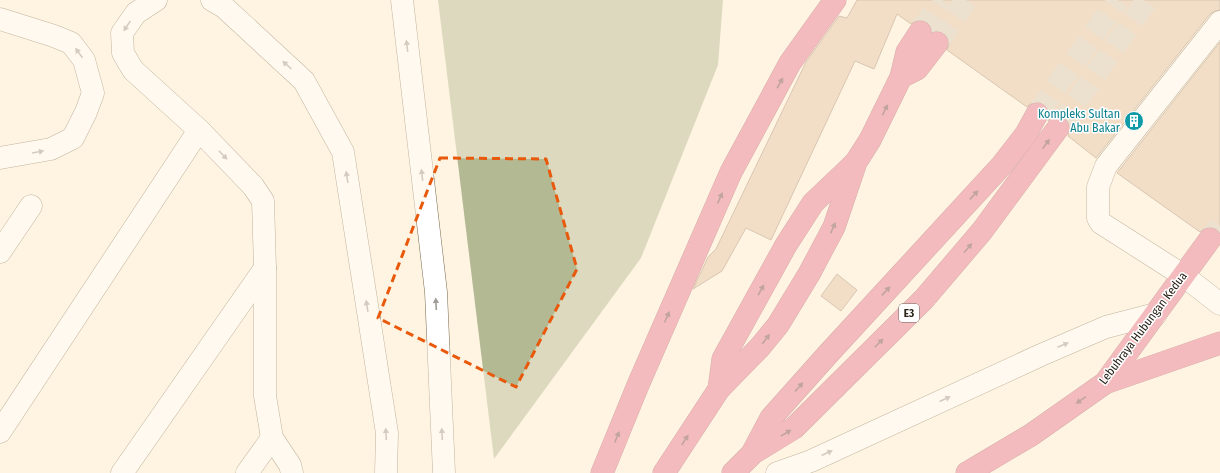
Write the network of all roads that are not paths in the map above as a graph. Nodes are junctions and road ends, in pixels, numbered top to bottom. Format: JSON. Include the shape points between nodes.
{"nodes":[{"id":1,"x":156,"y":0,"type":"edge"},
{"id":2,"x":212,"y":0,"type":"edge"},
{"id":3,"x":402,"y":0,"type":"edge"},
{"id":4,"x":835,"y":0,"type":"edge"},
{"id":5,"x":0,"y":19,"type":"edge"},
{"id":6,"x":1220,"y":22,"type":"edge"},
{"id":7,"x":929,"y":37,"type":"tunnel mouth"},
{"id":8,"x":1037,"y":114,"type":"tunnel mouth"},
{"id":9,"x":1058,"y":128,"type":"tunnel mouth"},
{"id":10,"x":199,"y":130,"type":"junction"},
{"id":11,"x":0,"y":158,"type":"edge"},
{"id":12,"x":856,"y":162,"type":"junction"},
{"id":13,"x":31,"y":206,"type":"dead end"},
{"id":14,"x":1210,"y":240,"type":"tunnel mouth"},
{"id":15,"x":0,"y":252,"type":"edge"},
{"id":16,"x":265,"y":268,"type":"junction"},
{"id":17,"x":1184,"y":276,"type":"junction"},
{"id":18,"x":1220,"y":304,"type":"edge"},
{"id":19,"x":1156,"y":314,"type":"junction"},
{"id":20,"x":1220,"y":343,"type":"edge"},
{"id":21,"x":1105,"y":383,"type":"junction"},
{"id":22,"x":719,"y":389,"type":"junction"},
{"id":23,"x":0,"y":432,"type":"edge"},
{"id":24,"x":272,"y":438,"type":"junction"},
{"id":25,"x":753,"y":453,"type":"junction"},
{"id":26,"x":122,"y":473,"type":"edge"},
{"id":27,"x":247,"y":473,"type":"edge"},
{"id":28,"x":292,"y":473,"type":"edge"},
{"id":29,"x":386,"y":473,"type":"edge"},
{"id":30,"x":444,"y":473,"type":"edge"},
{"id":31,"x":602,"y":473,"type":"edge"},
{"id":32,"x":664,"y":473,"type":"edge"},
{"id":33,"x":733,"y":473,"type":"edge"},
{"id":34,"x":777,"y":473,"type":"edge"},
{"id":35,"x":967,"y":473,"type":"edge"}],
"edges":[{"from":1,"to":10,"type":"lane","one_way":true,"via":[[136,13],[122,33],[123,53],[133,70]]},
{"from":29,"to":2,"type":"lane","one_way":true,"via":[[387,433],[343,152],[304,81],[224,7]]},
{"from":30,"to":3,"type":"lane","one_way":true,"via":[[436,292]]},
{"from":31,"to":4,"type":"highway","one_way":true,"via":[[731,172],[790,63]]},
{"from":11,"to":5,"type":"lane","one_way":true,"via":[[50,149],[73,138],[93,93],[84,60],[72,43]]},
{"from":6,"to":17,"type":"lane","via":[[1106,166],[1098,187],[1098,218],[1101,222]]},
{"from":12,"to":7,"type":"highway","one_way":true,"via":[[901,78],[917,69]]},
{"from":25,"to":8,"type":"highway","one_way":true,"via":[[771,418],[1002,165],[1026,134]]},
{"from":25,"to":9,"type":"highway","number":"E3","one_way":true,"via":[[794,428],[924,299],[982,231]]},
{"from":10,"to":16,"type":"lane","one_way":true,"via":[[253,186],[263,201]]},
{"from":10,"to":23,"type":"lane"},
{"from":22,"to":12,"type":"highway","one_way":true,"via":[[765,342],[809,274],[834,227]]},
{"from":22,"to":12,"type":"highway","one_way":true,"via":[[723,359],[786,245],[813,203]]},
{"from":13,"to":15,"type":"lane"},
{"from":14,"to":17,"type":"highway","name":"Lebuhraya Hubungan Kedua"},
{"from":16,"to":24,"type":"lane","via":[[265,396]]},
{"from":16,"to":26,"type":"lane"},
{"from":17,"to":18,"type":"lane"},
{"from":17,"to":19,"type":"highway","name":"Lebuhraya Hubungan Kedua"},
{"from":19,"to":21,"type":"highway","name":"Lebuhraya Hubungan Kedua"},
{"from":34,"to":19,"type":"lane","one_way":true,"via":[[1106,327]]},
{"from":20,"to":21,"type":"highway"},
{"from":21,"to":35,"type":"highway","name":"Lebuhraya Hubungan Kedua","one_way":true,"via":[[1030,435]]},
{"from":32,"to":22,"type":"highway","one_way":true},
{"from":24,"to":27,"type":"lane"},
{"from":24,"to":28,"type":"lane","via":[[290,465]]},
{"from":25,"to":33,"type":"highway","number":"E3"}]}
